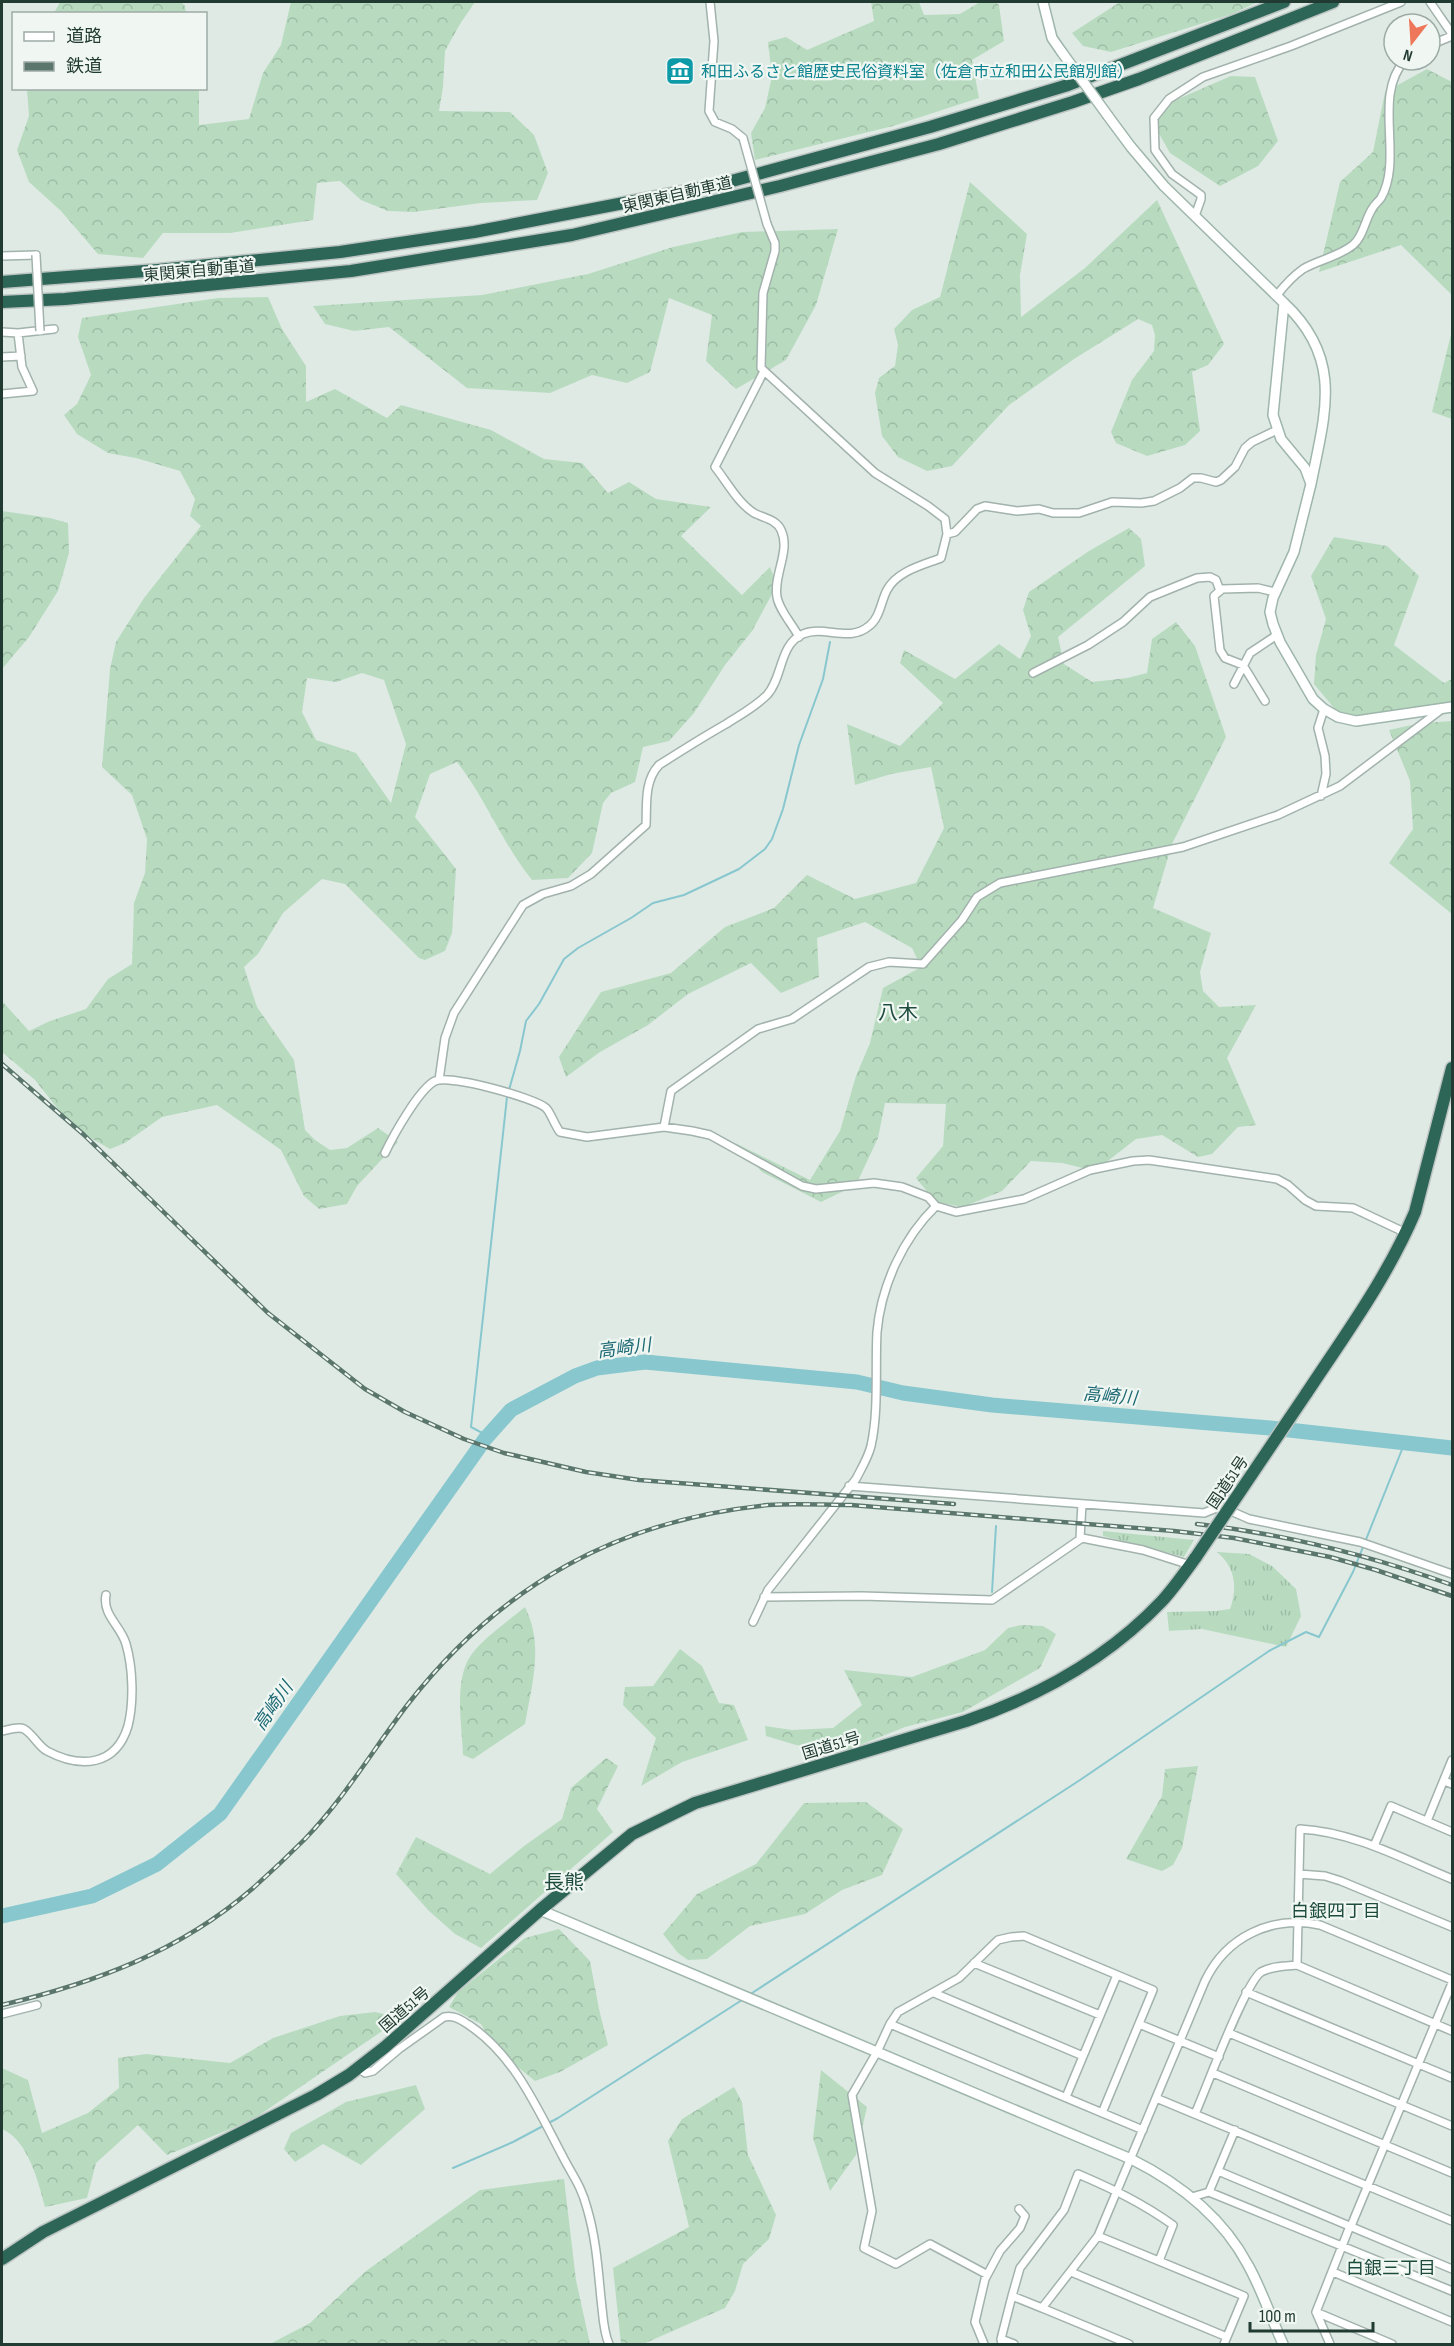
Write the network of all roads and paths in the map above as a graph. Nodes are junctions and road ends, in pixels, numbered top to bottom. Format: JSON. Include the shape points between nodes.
{"nodes":[{"id":1,"x":710,"y":2,"type":"edge"},
{"id":2,"x":1043,"y":2,"type":"edge"},
{"id":3,"x":1284,"y":2,"type":"edge"},
{"id":4,"x":1333,"y":2,"type":"edge"},
{"id":5,"x":1401,"y":2,"type":"edge"},
{"id":6,"x":1430,"y":2,"type":"edge"},
{"id":7,"x":1452,"y":35,"type":"edge"},
{"id":8,"x":1396,"y":72,"type":"edge"},
{"id":9,"x":1195,"y":216,"type":"junction"},
{"id":10,"x":2,"y":256,"type":"edge"},
{"id":11,"x":2,"y":282,"type":"edge"},
{"id":12,"x":1277,"y":295,"type":"junction"},
{"id":13,"x":2,"y":302,"type":"edge"},
{"id":14,"x":1284,"y":303,"type":"junction"},
{"id":15,"x":54,"y":329,"type":"dead end"},
{"id":16,"x":40,"y":331,"type":"junction"},
{"id":17,"x":2,"y":332,"type":"edge"},
{"id":18,"x":18,"y":333,"type":"junction"},
{"id":19,"x":21,"y":356,"type":"junction"},
{"id":20,"x":2,"y":357,"type":"edge"},
{"id":21,"x":764,"y":371,"type":"junction"},
{"id":22,"x":2,"y":394,"type":"edge"},
{"id":23,"x":1277,"y":430,"type":"junction"},
{"id":24,"x":1311,"y":484,"type":"junction"},
{"id":25,"x":947,"y":534,"type":"junction"},
{"id":26,"x":1220,"y":591,"type":"junction"},
{"id":27,"x":1275,"y":592,"type":"junction"},
{"id":28,"x":1277,"y":635,"type":"junction"},
{"id":29,"x":799,"y":637,"type":"junction"},
{"id":30,"x":1244,"y":665,"type":"junction"},
{"id":31,"x":1033,"y":673,"type":"dead end"},
{"id":32,"x":1234,"y":684,"type":"dead end"},
{"id":33,"x":1265,"y":701,"type":"dead end"},
{"id":34,"x":1447,"y":708,"type":"edge"},
{"id":35,"x":1324,"y":709,"type":"junction"},
{"id":36,"x":1321,"y":796,"type":"junction"},
{"id":37,"x":1452,"y":1068,"type":"edge"},
{"id":38,"x":439,"y":1080,"type":"junction"},
{"id":39,"x":664,"y":1127,"type":"junction"},
{"id":40,"x":385,"y":1153,"type":"dead end"},
{"id":41,"x":936,"y":1206,"type":"junction"},
{"id":42,"x":1406,"y":1233,"type":"junction"},
{"id":43,"x":849,"y":1486,"type":"junction"},
{"id":44,"x":1082,"y":1504,"type":"junction"},
{"id":45,"x":1080,"y":1538,"type":"junction"},
{"id":46,"x":1193,"y":1561,"type":"junction"},
{"id":47,"x":1452,"y":1574,"type":"edge"},
{"id":48,"x":106,"y":1595,"type":"dead end"},
{"id":49,"x":764,"y":1597,"type":"junction"},
{"id":50,"x":753,"y":1622,"type":"dead end"},
{"id":51,"x":2,"y":1731,"type":"edge"},
{"id":52,"x":1452,"y":1760,"type":"edge"},
{"id":53,"x":1444,"y":1781,"type":"junction"},
{"id":54,"x":1452,"y":1784,"type":"edge"},
{"id":55,"x":1427,"y":1821,"type":"junction"},
{"id":56,"x":1452,"y":1832,"type":"edge"},
{"id":57,"x":1374,"y":1846,"type":"junction"},
{"id":58,"x":1299,"y":1874,"type":"junction"},
{"id":59,"x":1452,"y":1879,"type":"edge"},
{"id":60,"x":540,"y":1910,"type":"junction"},
{"id":61,"x":1298,"y":1922,"type":"junction"},
{"id":62,"x":1452,"y":1927,"type":"edge"},
{"id":63,"x":974,"y":1963,"type":"junction"},
{"id":64,"x":1297,"y":1965,"type":"junction"},
{"id":65,"x":1117,"y":1975,"type":"junction"},
{"id":66,"x":1452,"y":1982,"type":"edge"},
{"id":67,"x":1246,"y":1992,"type":"junction"},
{"id":68,"x":934,"y":1993,"type":"junction"},
{"id":69,"x":37,"y":2005,"type":"dead end"},
{"id":70,"x":2,"y":2014,"type":"edge"},
{"id":71,"x":1100,"y":2015,"type":"junction"},
{"id":72,"x":890,"y":2024,"type":"junction"},
{"id":73,"x":1139,"y":2024,"type":"junction"},
{"id":74,"x":1436,"y":2024,"type":"junction"},
{"id":75,"x":1452,"y":2031,"type":"edge"},
{"id":76,"x":1229,"y":2033,"type":"junction"},
{"id":77,"x":1180,"y":2041,"type":"junction"},
{"id":78,"x":877,"y":2052,"type":"junction"},
{"id":79,"x":1083,"y":2056,"type":"junction"},
{"id":80,"x":1219,"y":2057,"type":"junction"},
{"id":81,"x":1419,"y":2064,"type":"junction"},
{"id":82,"x":358,"y":2068,"type":"junction"},
{"id":83,"x":1213,"y":2073,"type":"junction"},
{"id":84,"x":1452,"y":2078,"type":"edge"},
{"id":85,"x":1066,"y":2097,"type":"junction"},
{"id":86,"x":1156,"y":2098,"type":"junction"},
{"id":87,"x":1401,"y":2105,"type":"junction"},
{"id":88,"x":1102,"y":2113,"type":"junction"},
{"id":89,"x":1195,"y":2114,"type":"junction"},
{"id":90,"x":1452,"y":2126,"type":"edge"},
{"id":91,"x":1143,"y":2130,"type":"junction"},
{"id":92,"x":1235,"y":2130,"type":"junction"},
{"id":93,"x":1385,"y":2145,"type":"junction"},
{"id":94,"x":1131,"y":2159,"type":"junction"},
{"id":95,"x":1218,"y":2170,"type":"junction"},
{"id":96,"x":1452,"y":2173,"type":"edge"},
{"id":97,"x":1368,"y":2186,"type":"junction"},
{"id":98,"x":1117,"y":2190,"type":"junction"},
{"id":99,"x":1209,"y":2192,"type":"junction"},
{"id":100,"x":1192,"y":2197,"type":"junction"},
{"id":101,"x":1019,"y":2209,"type":"dead end"},
{"id":102,"x":1452,"y":2221,"type":"edge"},
{"id":103,"x":1350,"y":2226,"type":"junction"},
{"id":104,"x":1098,"y":2236,"type":"junction"},
{"id":105,"x":1342,"y":2245,"type":"junction"},
{"id":106,"x":2,"y":2259,"type":"edge"},
{"id":107,"x":1159,"y":2261,"type":"junction"},
{"id":108,"x":1452,"y":2269,"type":"edge"},
{"id":109,"x":1071,"y":2272,"type":"junction"},
{"id":110,"x":1333,"y":2272,"type":"junction"},
{"id":111,"x":986,"y":2274,"type":"junction"},
{"id":112,"x":1452,"y":2291,"type":"edge"},
{"id":113,"x":1012,"y":2296,"type":"junction"},
{"id":114,"x":1042,"y":2308,"type":"junction"},
{"id":115,"x":1316,"y":2313,"type":"junction"},
{"id":116,"x":1452,"y":2322,"type":"edge"},
{"id":117,"x":1226,"y":2341,"type":"edge"},
{"id":118,"x":1001,"y":2342,"type":"edge"},
{"id":119,"x":609,"y":2344,"type":"edge"},
{"id":120,"x":984,"y":2344,"type":"edge"},
{"id":121,"x":1014,"y":2344,"type":"edge"},
{"id":122,"x":1129,"y":2344,"type":"edge"},
{"id":123,"x":1283,"y":2344,"type":"edge"},
{"id":124,"x":1330,"y":2344,"type":"edge"},
{"id":125,"x":1392,"y":2344,"type":"edge"}],
"edges":[{"from":1,"to":21,"type":"street","bridge":true,"via":[[714,41],[709,111],[715,122],[743,138],[775,243],[763,293],[760,368]]},
{"from":2,"to":9,"type":"street","bridge":true,"via":[[1052,38],[1061,51],[1131,147]]},
{"from":3,"to":11,"type":"highway","name":"東関東自動車道","via":[[1068,84],[930,127],[717,185],[474,232],[340,252]]},
{"from":4,"to":13,"type":"highway","name":"東関東自動車道","via":[[1139,79],[950,141],[593,230],[351,271]]},
{"from":5,"to":9,"type":"street","via":[[1203,77],[1169,99],[1154,118],[1155,150],[1172,174],[1201,195]]},
{"from":6,"to":7,"type":"street"},
{"from":8,"to":12,"type":"street","via":[[1391,83],[1389,156],[1381,197],[1355,244],[1304,269]]},
{"from":9,"to":12,"type":"street"},
{"from":10,"to":16,"type":"street","bridge":true,"via":[[36,255]]},
{"from":12,"to":14,"type":"street"},
{"from":14,"to":23,"type":"street","via":[[1273,402]]},
{"from":14,"to":24,"type":"street","via":[[1297,315],[1317,346],[1326,380],[1326,409]]},
{"from":15,"to":16,"type":"street"},
{"from":16,"to":18,"type":"street"},
{"from":17,"to":18,"type":"street"},
{"from":18,"to":19,"type":"street"},
{"from":19,"to":20,"type":"street"},
{"from":19,"to":22,"type":"street","via":[[33,391]]},
{"from":21,"to":25,"type":"street","via":[[874,473],[945,519]]},
{"from":21,"to":29,"type":"street","via":[[715,467],[744,504],[780,528],[784,544],[777,599]]},
{"from":23,"to":24,"type":"street","via":[[1305,468]]},
{"from":23,"to":25,"type":"street","via":[[1252,442],[1235,467],[1216,482],[1193,478],[1154,501],[1112,502],[1079,513],[985,506],[955,532]]},
{"from":24,"to":27,"type":"street","via":[[1294,552]]},
{"from":25,"to":29,"type":"street","via":[[941,558],[894,579],[876,618],[865,630],[851,634],[816,632]]},
{"from":26,"to":27,"type":"street","via":[[1258,588]]},
{"from":26,"to":30,"type":"street","via":[[1214,596],[1220,650],[1225,658]]},
{"from":26,"to":31,"type":"street","via":[[1210,576],[1165,590],[1150,597],[1123,622],[1088,645]]},
{"from":27,"to":28,"type":"street","via":[[1270,612]]},
{"from":28,"to":30,"type":"street","via":[[1257,646]]},
{"from":28,"to":35,"type":"street","via":[[1313,699]]},
{"from":29,"to":38,"type":"street","via":[[785,653],[775,686],[766,696],[652,773],[646,825],[591,874],[523,904],[454,1013]]},
{"from":30,"to":32,"type":"street"},
{"from":30,"to":33,"type":"street"},
{"from":34,"to":35,"type":"street","via":[[1356,721]]},
{"from":34,"to":36,"type":"street"},
{"from":35,"to":36,"type":"street","via":[[1318,728],[1326,774]]},
{"from":36,"to":39,"type":"street","via":[[1183,847],[1000,883],[977,897],[923,964],[889,962],[869,967],[792,1019],[758,1029],[671,1091]]},
{"from":37,"to":42,"type":"highway","name":"国道51号","via":[[1415,1212]]},
{"from":38,"to":39,"type":"street","via":[[465,1080],[546,1108],[560,1132],[588,1137]]},
{"from":38,"to":40,"type":"street","via":[[423,1092]]},
{"from":39,"to":41,"type":"street","via":[[710,1135],[802,1186],[816,1189],[874,1183],[902,1187],[928,1197]]},
{"from":41,"to":42,"type":"street","via":[[956,1212],[1010,1203],[1090,1170],[1149,1160],[1277,1179],[1316,1206],[1353,1208]]},
{"from":41,"to":43,"type":"street","via":[[919,1222],[892,1275],[879,1318],[870,1448]]},
{"from":42,"to":46,"type":"highway","name":"国道51号","bridge":true,"via":[[1374,1291]]},
{"from":43,"to":44,"type":"street"},
{"from":43,"to":49,"type":"street"},
{"from":44,"to":45,"type":"street"},
{"from":44,"to":47,"type":"street","via":[[1204,1513],[1219,1507],[1249,1519],[1360,1542]]},
{"from":45,"to":46,"type":"street"},
{"from":45,"to":49,"type":"street","via":[[992,1600]]},
{"from":46,"to":60,"type":"highway","name":"国道51号","via":[[1162,1601],[1104,1652],[1046,1688],[966,1721],[695,1803],[632,1834]]},
{"from":48,"to":51,"type":"street","via":[[106,1610],[126,1643],[133,1694],[125,1734],[113,1752],[104,1759],[72,1761],[46,1750],[25,1730]]},
{"from":49,"to":50,"type":"street"},
{"from":52,"to":53,"type":"street"},
{"from":53,"to":54,"type":"street"},
{"from":53,"to":55,"type":"street"},
{"from":55,"to":56,"type":"street"},
{"from":55,"to":57,"type":"street","via":[[1391,1806]]},
{"from":57,"to":58,"type":"street","via":[[1342,1834],[1300,1829]]},
{"from":57,"to":59,"type":"street"},
{"from":58,"to":61,"type":"street"},
{"from":58,"to":62,"type":"street","via":[[1341,1881]]},
{"from":60,"to":78,"type":"street"},
{"from":60,"to":82,"type":"highway","name":"国道51号"},
{"from":61,"to":64,"type":"street"},
{"from":61,"to":66,"type":"street","via":[[1320,1925]]},
{"from":61,"to":77,"type":"street","via":[[1264,1927],[1226,1950],[1210,1970]]},
{"from":63,"to":65,"type":"street","via":[[998,1940],[1024,1936]]},
{"from":63,"to":68,"type":"street"},
{"from":63,"to":71,"type":"street"},
{"from":64,"to":67,"type":"street","via":[[1260,1973]]},
{"from":64,"to":74,"type":"street"},
{"from":65,"to":71,"type":"street"},
{"from":65,"to":73,"type":"street","via":[[1154,1990]]},
{"from":66,"to":74,"type":"street"},
{"from":67,"to":76,"type":"street"},
{"from":67,"to":81,"type":"street"},
{"from":68,"to":72,"type":"street","via":[[898,2012]]},
{"from":68,"to":79,"type":"street"},
{"from":69,"to":70,"type":"street"},
{"from":71,"to":79,"type":"street"},
{"from":72,"to":78,"type":"street"},
{"from":72,"to":85,"type":"street"},
{"from":73,"to":77,"type":"street"},
{"from":73,"to":88,"type":"street"},
{"from":74,"to":75,"type":"street"},
{"from":74,"to":81,"type":"street"},
{"from":76,"to":80,"type":"street"},
{"from":76,"to":87,"type":"street"},
{"from":77,"to":80,"type":"street"},
{"from":77,"to":86,"type":"street"},
{"from":78,"to":94,"type":"street"},
{"from":78,"to":111,"type":"street","via":[[852,2095],[872,2211],[864,2248],[896,2264],[930,2244]]},
{"from":79,"to":85,"type":"street"},
{"from":80,"to":83,"type":"street"},
{"from":81,"to":84,"type":"street"},
{"from":81,"to":87,"type":"street"},
{"from":82,"to":106,"type":"highway","name":"国道51号","via":[[316,2094],[43,2232]]},
{"from":82,"to":119,"type":"street","via":[[364,2073],[373,2071],[444,2017],[452,2016],[493,2044],[506,2058],[580,2183],[596,2242]]},
{"from":83,"to":89,"type":"street"},
{"from":83,"to":93,"type":"street"},
{"from":85,"to":88,"type":"street"},
{"from":86,"to":89,"type":"street"},
{"from":86,"to":91,"type":"street"},
{"from":87,"to":90,"type":"street"},
{"from":87,"to":93,"type":"street"},
{"from":88,"to":91,"type":"street"},
{"from":89,"to":92,"type":"street"},
{"from":91,"to":94,"type":"street"},
{"from":92,"to":95,"type":"street"},
{"from":92,"to":97,"type":"street"},
{"from":93,"to":96,"type":"street"},
{"from":93,"to":97,"type":"street"},
{"from":94,"to":98,"type":"street"},
{"from":94,"to":100,"type":"street"},
{"from":95,"to":99,"type":"street"},
{"from":95,"to":103,"type":"street"},
{"from":97,"to":102,"type":"street"},
{"from":97,"to":103,"type":"street"},
{"from":98,"to":104,"type":"street"},
{"from":98,"to":107,"type":"street","via":[[1173,2225]]},
{"from":98,"to":113,"type":"street","via":[[1078,2174],[1064,2210],[1020,2268]]},
{"from":99,"to":100,"type":"street"},
{"from":99,"to":105,"type":"street"},
{"from":100,"to":123,"type":"street","via":[[1226,2232],[1248,2265]]},
{"from":101,"to":111,"type":"street","via":[[1024,2216],[1020,2228]]},
{"from":103,"to":105,"type":"street"},
{"from":103,"to":108,"type":"street"},
{"from":104,"to":107,"type":"street"},
{"from":104,"to":109,"type":"street"},
{"from":105,"to":110,"type":"street"},
{"from":105,"to":112,"type":"street"},
{"from":107,"to":117,"type":"street","via":[[1244,2296]]},
{"from":109,"to":114,"type":"street"},
{"from":109,"to":117,"type":"street"},
{"from":110,"to":115,"type":"street"},
{"from":110,"to":116,"type":"street"},
{"from":111,"to":120,"type":"street","via":[[975,2322]]},
{"from":113,"to":114,"type":"street"},
{"from":113,"to":118,"type":"street"},
{"from":114,"to":122,"type":"street"},
{"from":115,"to":124,"type":"street"},
{"from":115,"to":125,"type":"street"},
{"from":118,"to":121,"type":"street"}]}
